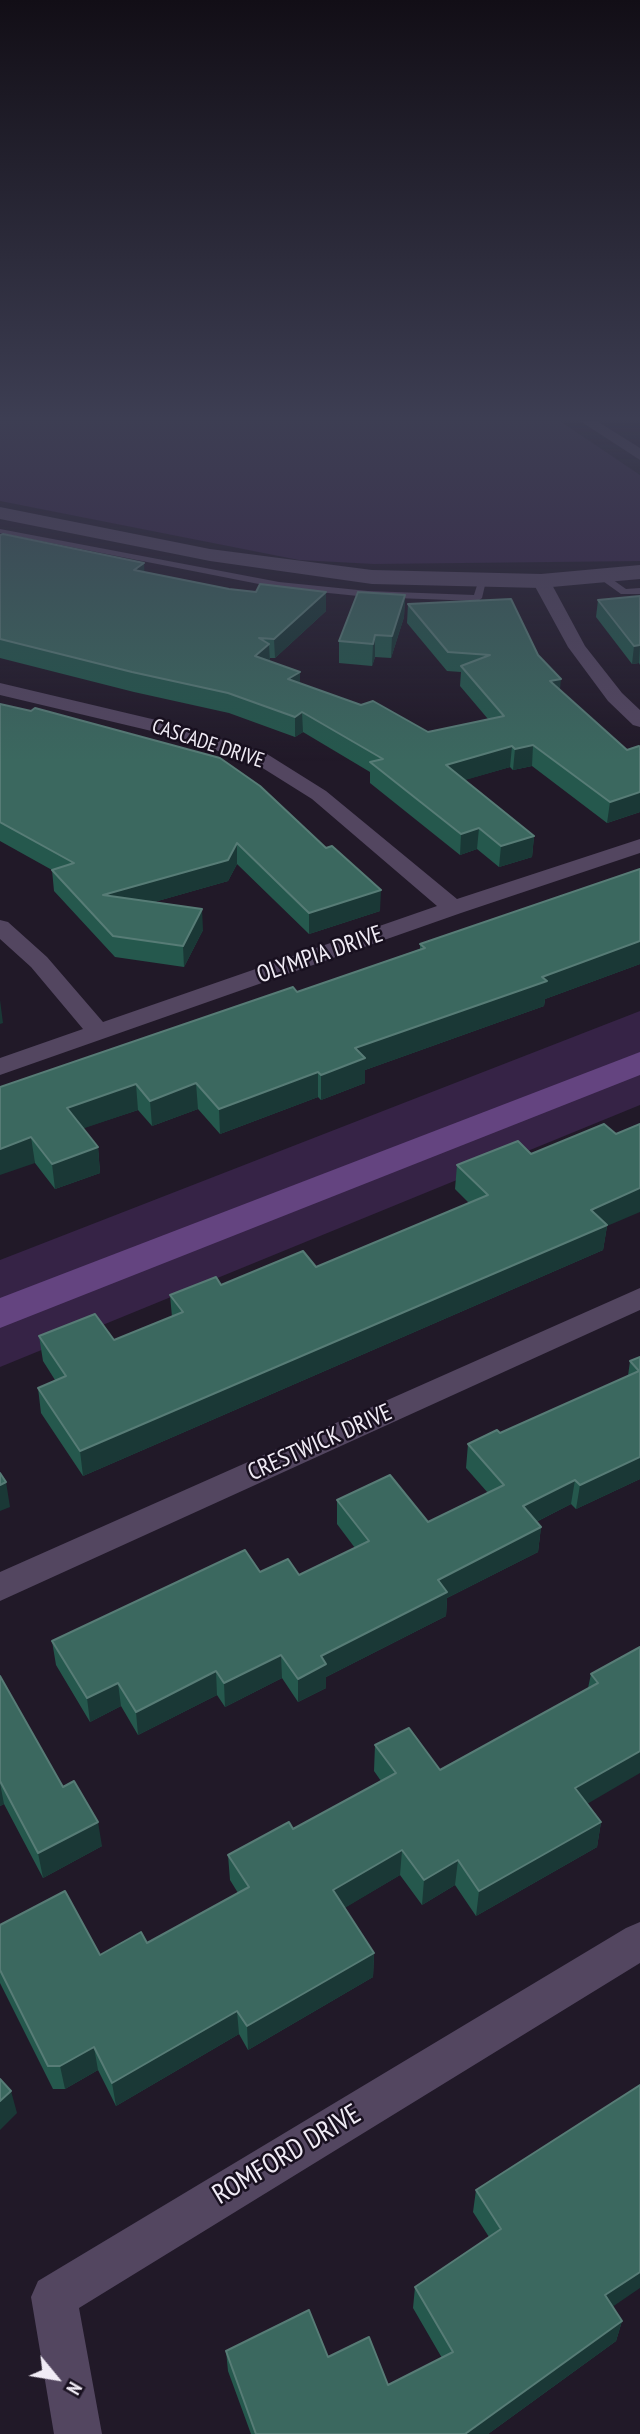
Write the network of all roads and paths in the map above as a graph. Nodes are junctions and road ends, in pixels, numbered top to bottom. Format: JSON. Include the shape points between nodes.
{"nodes":[{"id":1,"x":19,"y":535,"type":"edge"},
{"id":2,"x":108,"y":535,"type":"edge"},
{"id":3,"x":640,"y":572,"type":"edge"},
{"id":4,"x":603,"y":577,"type":"junction"},
{"id":5,"x":482,"y":581,"type":"junction"},
{"id":6,"x":541,"y":581,"type":"junction"},
{"id":7,"x":640,"y":591,"type":"edge"},
{"id":8,"x":0,"y":689,"type":"edge"},
{"id":9,"x":640,"y":721,"type":"edge"},
{"id":10,"x":640,"y":846,"type":"edge"},
{"id":11,"x":453,"y":908,"type":"junction"},
{"id":12,"x":0,"y":927,"type":"edge"},
{"id":13,"x":99,"y":1033,"type":"junction"},
{"id":14,"x":0,"y":1067,"type":"edge"},
{"id":15,"x":640,"y":1298,"type":"edge"},
{"id":16,"x":0,"y":1587,"type":"edge"},
{"id":17,"x":640,"y":1941,"type":"edge"},
{"id":18,"x":78,"y":2434,"type":"edge"}],
"edges":[{"from":1,"to":5,"type":"lane","via":[[279,585],[478,598]]},
{"from":2,"to":5,"type":"street","via":[[284,567],[372,577]]},
{"from":3,"to":4,"type":"street"},
{"from":4,"to":6,"type":"street"},
{"from":4,"to":7,"type":"lane","via":[[624,592]]},
{"from":5,"to":6,"type":"street"},
{"from":6,"to":9,"type":"street","via":[[577,647],[615,698]]},
{"from":8,"to":11,"type":"street","name":"CASCADE DRIVE","via":[[166,728],[260,758],[319,795]]},
{"from":10,"to":11,"type":"street","name":"OLYMPIA DRIVE"},
{"from":11,"to":13,"type":"street","name":"OLYMPIA DRIVE"},
{"from":12,"to":13,"type":"street","via":[[39,962]]},
{"from":13,"to":14,"type":"street","name":"OLYMPIA DRIVE"},
{"from":15,"to":16,"type":"street","name":"CRESTWICK DRIVE"},
{"from":17,"to":18,"type":"street","name":"ROMFORD DRIVE","via":[[54,2297]]}]}
